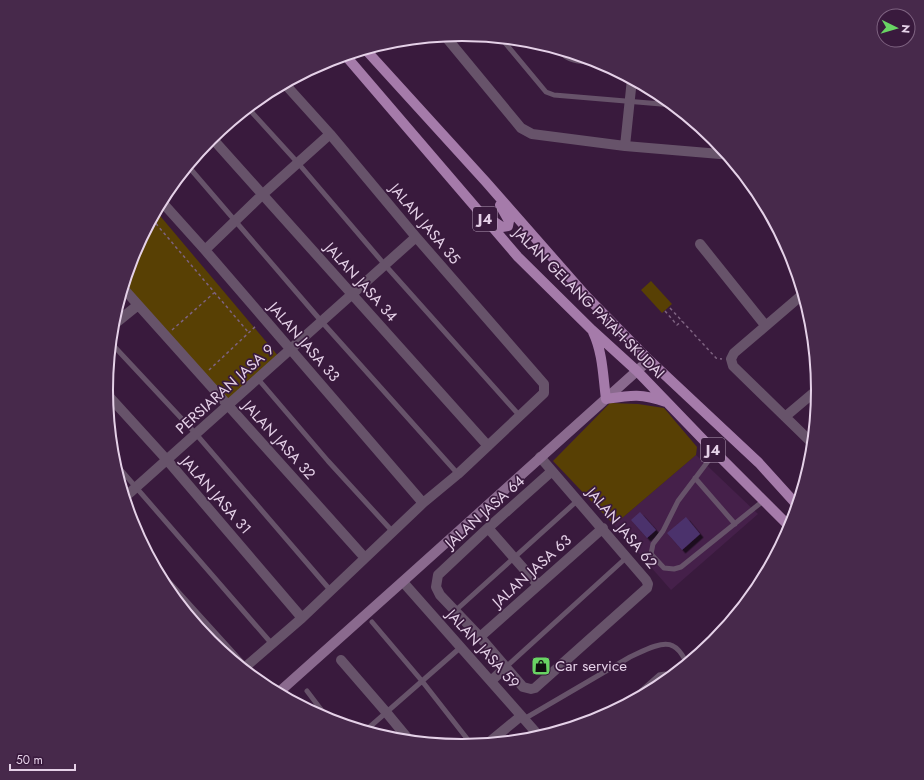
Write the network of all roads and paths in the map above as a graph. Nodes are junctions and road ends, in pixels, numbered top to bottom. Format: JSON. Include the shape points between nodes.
{"nodes":[{"id":1,"x":449,"y":42,"type":"edge"},
{"id":2,"x":506,"y":44,"type":"edge"},
{"id":3,"x":369,"y":54,"type":"edge"},
{"id":4,"x":349,"y":60,"type":"edge"},
{"id":5,"x":632,"y":86,"type":"edge"},
{"id":6,"x":288,"y":88,"type":"edge"},
{"id":7,"x":631,"y":101,"type":"junction"},
{"id":8,"x":661,"y":104,"type":"edge"},
{"id":9,"x":252,"y":112,"type":"edge"},
{"id":10,"x":330,"y":134,"type":"junction"},
{"id":11,"x":215,"y":143,"type":"edge"},
{"id":12,"x":626,"y":146,"type":"junction"},
{"id":13,"x":719,"y":154,"type":"edge"},
{"id":14,"x":298,"y":163,"type":"junction"},
{"id":15,"x":192,"y":170,"type":"edge"},
{"id":16,"x":486,"y":182,"type":"junction"},
{"id":17,"x":262,"y":194,"type":"junction"},
{"id":18,"x":469,"y":200,"type":"junction"},
{"id":19,"x":165,"y":207,"type":"edge"},
{"id":20,"x":235,"y":220,"type":"junction"},
{"id":21,"x":156,"y":223,"type":"edge"},
{"id":22,"x":416,"y":237,"type":"junction"},
{"id":23,"x":700,"y":244,"type":"dead end"},
{"id":24,"x":205,"y":250,"type":"junction"},
{"id":25,"x":385,"y":266,"type":"junction"},
{"id":26,"x":127,"y":293,"type":"edge"},
{"id":27,"x":214,"y":293,"type":"junction"},
{"id":28,"x":353,"y":295,"type":"junction"},
{"id":29,"x":798,"y":298,"type":"edge"},
{"id":30,"x":138,"y":304,"type":"junction"},
{"id":31,"x":670,"y":308,"type":"dead end"},
{"id":32,"x":665,"y":311,"type":"dead end"},
{"id":33,"x":264,"y":318,"type":"junction"},
{"id":34,"x":121,"y":319,"type":"edge"},
{"id":35,"x":682,"y":321,"type":"junction"},
{"id":36,"x":322,"y":322,"type":"junction"},
{"id":37,"x":765,"y":325,"type":"junction"},
{"id":38,"x":592,"y":330,"type":"junction"},
{"id":39,"x":170,"y":332,"type":"dead end"},
{"id":40,"x":249,"y":333,"type":"junction"},
{"id":41,"x":116,"y":348,"type":"edge"},
{"id":42,"x":291,"y":350,"type":"junction"},
{"id":43,"x":731,"y":359,"type":"junction"},
{"id":44,"x":649,"y":360,"type":"junction"},
{"id":45,"x":637,"y":371,"type":"junction"},
{"id":46,"x":205,"y":374,"type":"dead end"},
{"id":47,"x":258,"y":379,"type":"junction"},
{"id":48,"x":811,"y":395,"type":"edge"},
{"id":49,"x":606,"y":399,"type":"junction"},
{"id":50,"x":113,"y":401,"type":"edge"},
{"id":51,"x":669,"y":403,"type":"junction"},
{"id":52,"x":228,"y":406,"type":"junction"},
{"id":53,"x":519,"y":415,"type":"junction"},
{"id":54,"x":786,"y":416,"type":"junction"},
{"id":55,"x":196,"y":434,"type":"junction"},
{"id":56,"x":808,"y":438,"type":"edge"},
{"id":57,"x":488,"y":446,"type":"junction"},
{"id":58,"x":715,"y":452,"type":"junction"},
{"id":59,"x":540,"y":457,"type":"junction"},
{"id":60,"x":167,"y":460,"type":"junction"},
{"id":61,"x":552,"y":471,"type":"junction"},
{"id":62,"x":123,"y":472,"type":"edge"},
{"id":63,"x":458,"y":474,"type":"junction"},
{"id":64,"x":695,"y":478,"type":"junction"},
{"id":65,"x":137,"y":487,"type":"junction"},
{"id":66,"x":129,"y":494,"type":"edge"},
{"id":67,"x":793,"y":499,"type":"edge"},
{"id":68,"x":578,"y":500,"type":"junction"},
{"id":69,"x":763,"y":501,"type":"junction"},
{"id":70,"x":423,"y":503,"type":"junction"},
{"id":71,"x":785,"y":522,"type":"edge"},
{"id":72,"x":735,"y":524,"type":"junction"},
{"id":73,"x":488,"y":528,"type":"junction"},
{"id":74,"x":603,"y":528,"type":"junction"},
{"id":75,"x":393,"y":532,"type":"junction"},
{"id":76,"x":627,"y":556,"type":"junction"},
{"id":77,"x":515,"y":557,"type":"junction"},
{"id":78,"x":364,"y":558,"type":"junction"},
{"id":79,"x":438,"y":575,"type":"joint"},
{"id":80,"x":403,"y":582,"type":"junction"},
{"id":81,"x":538,"y":585,"type":"junction"},
{"id":82,"x":331,"y":591,"type":"junction"},
{"id":83,"x":455,"y":611,"type":"junction"},
{"id":84,"x":194,"y":613,"type":"edge"},
{"id":85,"x":302,"y":618,"type":"junction"},
{"id":86,"x":372,"y":622,"type":"dead end"},
{"id":87,"x":480,"y":637,"type":"junction"},
{"id":88,"x":220,"y":641,"type":"edge"},
{"id":89,"x":272,"y":644,"type":"junction"},
{"id":90,"x":461,"y":647,"type":"junction"},
{"id":91,"x":685,"y":658,"type":"edge"},
{"id":92,"x":341,"y":660,"type":"dead end"},
{"id":93,"x":248,"y":665,"type":"edge"},
{"id":94,"x":506,"y":667,"type":"junction"},
{"id":95,"x":664,"y":674,"type":"edge"},
{"id":96,"x":422,"y":681,"type":"junction"},
{"id":97,"x":491,"y":681,"type":"junction"},
{"id":98,"x":646,"y":686,"type":"edge"},
{"id":99,"x":282,"y":689,"type":"edge"},
{"id":100,"x":306,"y":691,"type":"dead end"},
{"id":101,"x":321,"y":709,"type":"edge"},
{"id":102,"x":386,"y":712,"type":"junction"},
{"id":103,"x":523,"y":717,"type":"junction"},
{"id":104,"x":370,"y":726,"type":"edge"},
{"id":105,"x":535,"y":731,"type":"edge"},
{"id":106,"x":404,"y":734,"type":"edge"},
{"id":107,"x":496,"y":737,"type":"edge"},
{"id":108,"x":467,"y":739,"type":"edge"}],
"edges":[{"from":1,"to":12,"type":"street","via":[[526,132]]},
{"from":2,"to":7,"type":"lane","via":[[546,92],[554,95]]},
{"from":3,"to":16,"type":"main road","name":"JALAN GELANG PATAH-SKUDAI","number":"J4"},
{"from":4,"to":18,"type":"main road","name":"JALAN GELANG PATAH-SKUDAI","number":"J4"},
{"from":5,"to":7,"type":"street"},
{"from":6,"to":10,"type":"street","name":"JALAN JASA 35"},
{"from":7,"to":8,"type":"lane"},
{"from":7,"to":12,"type":"street"},
{"from":9,"to":14,"type":"lane"},
{"from":10,"to":14,"type":"street"},
{"from":10,"to":22,"type":"street","name":"JALAN JASA 35"},
{"from":11,"to":17,"type":"street","name":"JALAN JASA 34"},
{"from":12,"to":13,"type":"street"},
{"from":14,"to":17,"type":"street"},
{"from":14,"to":25,"type":"lane"},
{"from":15,"to":20,"type":"lane"},
{"from":16,"to":18,"type":"main road","via":[[508,221],[508,226],[502,227]]},
{"from":16,"to":44,"type":"main road","name":"JALAN GELANG PATAH-SKUDAI","number":"J4","via":[[587,297]]},
{"from":17,"to":20,"type":"street"},
{"from":17,"to":28,"type":"street","name":"JALAN JASA 34"},
{"from":18,"to":38,"type":"main road","name":"JALAN GELANG PATAH-SKUDAI","number":"J4","via":[[518,257]]},
{"from":19,"to":24,"type":"street","name":"JALAN JASA 33"},
{"from":20,"to":24,"type":"street"},
{"from":20,"to":36,"type":"lane"},
{"from":21,"to":27,"type":"path"},
{"from":22,"to":25,"type":"street","name":"PERSIARAN JASA 9"},
{"from":22,"to":53,"type":"street","name":"JALAN JASA 35","via":[[544,384],[544,393]]},
{"from":23,"to":37,"type":"street"},
{"from":24,"to":33,"type":"street","name":"JALAN JASA 33"},
{"from":25,"to":28,"type":"street","name":"PERSIARAN JASA 9"},
{"from":25,"to":53,"type":"lane"},
{"from":26,"to":30,"type":"street","name":"JALAN JASA 32"},
{"from":27,"to":39,"type":"path"},
{"from":27,"to":40,"type":"path"},
{"from":28,"to":36,"type":"street","name":"PERSIARAN JASA 9"},
{"from":28,"to":57,"type":"street","name":"JALAN JASA 34"},
{"from":29,"to":37,"type":"street"},
{"from":30,"to":34,"type":"street"},
{"from":30,"to":52,"type":"street","name":"JALAN JASA 32"},
{"from":31,"to":35,"type":"path"},
{"from":32,"to":35,"type":"path","via":[[677,325]]},
{"from":33,"to":40,"type":"path"},
{"from":33,"to":42,"type":"street","name":"JALAN JASA 33"},
{"from":35,"to":43,"type":"path","via":[[716,358]]},
{"from":36,"to":42,"type":"street","name":"PERSIARAN JASA 9"},
{"from":36,"to":63,"type":"lane"},
{"from":37,"to":43,"type":"street","via":[[734,353]]},
{"from":38,"to":45,"type":"main road","name":"JALAN GELANG PATAH-SKUDAI","number":"J4"},
{"from":38,"to":49,"type":"main road","via":[[597,340]]},
{"from":40,"to":46,"type":"path"},
{"from":41,"to":55,"type":"lane"},
{"from":42,"to":47,"type":"street","name":"PERSIARAN JASA 9"},
{"from":42,"to":70,"type":"street","name":"JALAN JASA 33"},
{"from":43,"to":54,"type":"street","via":[[733,366]]},
{"from":44,"to":45,"type":"street"},
{"from":44,"to":67,"type":"main road","name":"JALAN GELANG PATAH-SKUDAI","number":"J4","via":[[760,463]]},
{"from":45,"to":49,"type":"street"},
{"from":45,"to":51,"type":"main road","name":"JALAN GELANG PATAH-SKUDAI","number":"J4"},
{"from":47,"to":52,"type":"street","name":"PERSIARAN JASA 9"},
{"from":47,"to":75,"type":"lane"},
{"from":48,"to":54,"type":"street"},
{"from":49,"to":51,"type":"main road","via":[[642,395]]},
{"from":49,"to":59,"type":"street"},
{"from":50,"to":60,"type":"street","name":"JALAN JASA 31"},
{"from":51,"to":58,"type":"main road","name":"JALAN GELANG PATAH-SKUDAI","number":"J4"},
{"from":52,"to":55,"type":"street","name":"PERSIARAN JASA 9"},
{"from":52,"to":78,"type":"street","name":"JALAN JASA 32"},
{"from":53,"to":57,"type":"street"},
{"from":54,"to":56,"type":"street"},
{"from":55,"to":60,"type":"street","name":"PERSIARAN JASA 9"},
{"from":55,"to":82,"type":"lane"},
{"from":57,"to":63,"type":"street"},
{"from":58,"to":64,"type":"lane"},
{"from":58,"to":69,"type":"main road","name":"JALAN GELANG PATAH-SKUDAI","number":"J4"},
{"from":59,"to":61,"type":"street","name":"JALAN JASA 62"},
{"from":59,"to":80,"type":"street"},
{"from":60,"to":65,"type":"street","name":"PERSIARAN JASA 9"},
{"from":60,"to":85,"type":"street","name":"JALAN JASA 31"},
{"from":61,"to":68,"type":"street","name":"JALAN JASA 62"},
{"from":61,"to":73,"type":"street","name":"JALAN JASA 64"},
{"from":62,"to":65,"type":"lane"},
{"from":63,"to":70,"type":"street"},
{"from":64,"to":72,"type":"lane"},
{"from":64,"to":72,"type":"lane","via":[[653,544],[651,554],[664,568],[681,567]]},
{"from":65,"to":66,"type":"street","name":"PERSIARAN JASA 9"},
{"from":65,"to":89,"type":"lane"},
{"from":68,"to":74,"type":"street","name":"JALAN JASA 62"},
{"from":68,"to":77,"type":"lane"},
{"from":69,"to":71,"type":"main road","name":"JALAN GELANG PATAH-SKUDAI","number":"J4"},
{"from":69,"to":72,"type":"lane"},
{"from":70,"to":75,"type":"street"},
{"from":73,"to":77,"type":"street"},
{"from":73,"to":79,"type":"street","name":"JALAN JASA 64"},
{"from":74,"to":76,"type":"street","name":"JALAN JASA 62"},
{"from":74,"to":81,"type":"street","name":"JALAN JASA 63"},
{"from":75,"to":78,"type":"street"},
{"from":76,"to":94,"type":"lane"},
{"from":76,"to":94,"type":"street","name":"JALAN JASA 62","via":[[646,580],[647,588],[535,688],[524,687]]},
{"from":77,"to":81,"type":"street"},
{"from":77,"to":83,"type":"lane"},
{"from":78,"to":82,"type":"street"},
{"from":79,"to":83,"type":"street","name":"JALAN JASA 62","via":[[436,587]]},
{"from":80,"to":90,"type":"street","name":"JALAN JASA 59"},
{"from":80,"to":99,"type":"street"},
{"from":81,"to":87,"type":"street","name":"JALAN JASA 63"},
{"from":82,"to":85,"type":"street"},
{"from":83,"to":87,"type":"street","name":"JALAN JASA 62"},
{"from":84,"to":88,"type":"street"},
{"from":85,"to":89,"type":"street"},
{"from":86,"to":96,"type":"lane"},
{"from":87,"to":94,"type":"street","name":"JALAN JASA 62"},
{"from":89,"to":93,"type":"street"},
{"from":90,"to":96,"type":"lane"},
{"from":90,"to":97,"type":"street","name":"JALAN JASA 59"},
{"from":91,"to":103,"type":"lane","via":[[674,646],[667,644],[646,649]]},
{"from":92,"to":102,"type":"street"},
{"from":94,"to":97,"type":"street"},
{"from":95,"to":98,"type":"lane","via":[[659,675]]},
{"from":96,"to":102,"type":"lane"},
{"from":96,"to":108,"type":"lane"},
{"from":97,"to":103,"type":"street","name":"JALAN JASA 59"},
{"from":100,"to":101,"type":"lane"},
{"from":102,"to":104,"type":"lane"},
{"from":102,"to":106,"type":"street"},
{"from":103,"to":105,"type":"street","name":"JALAN JASA 59"},
{"from":103,"to":107,"type":"street"}]}
